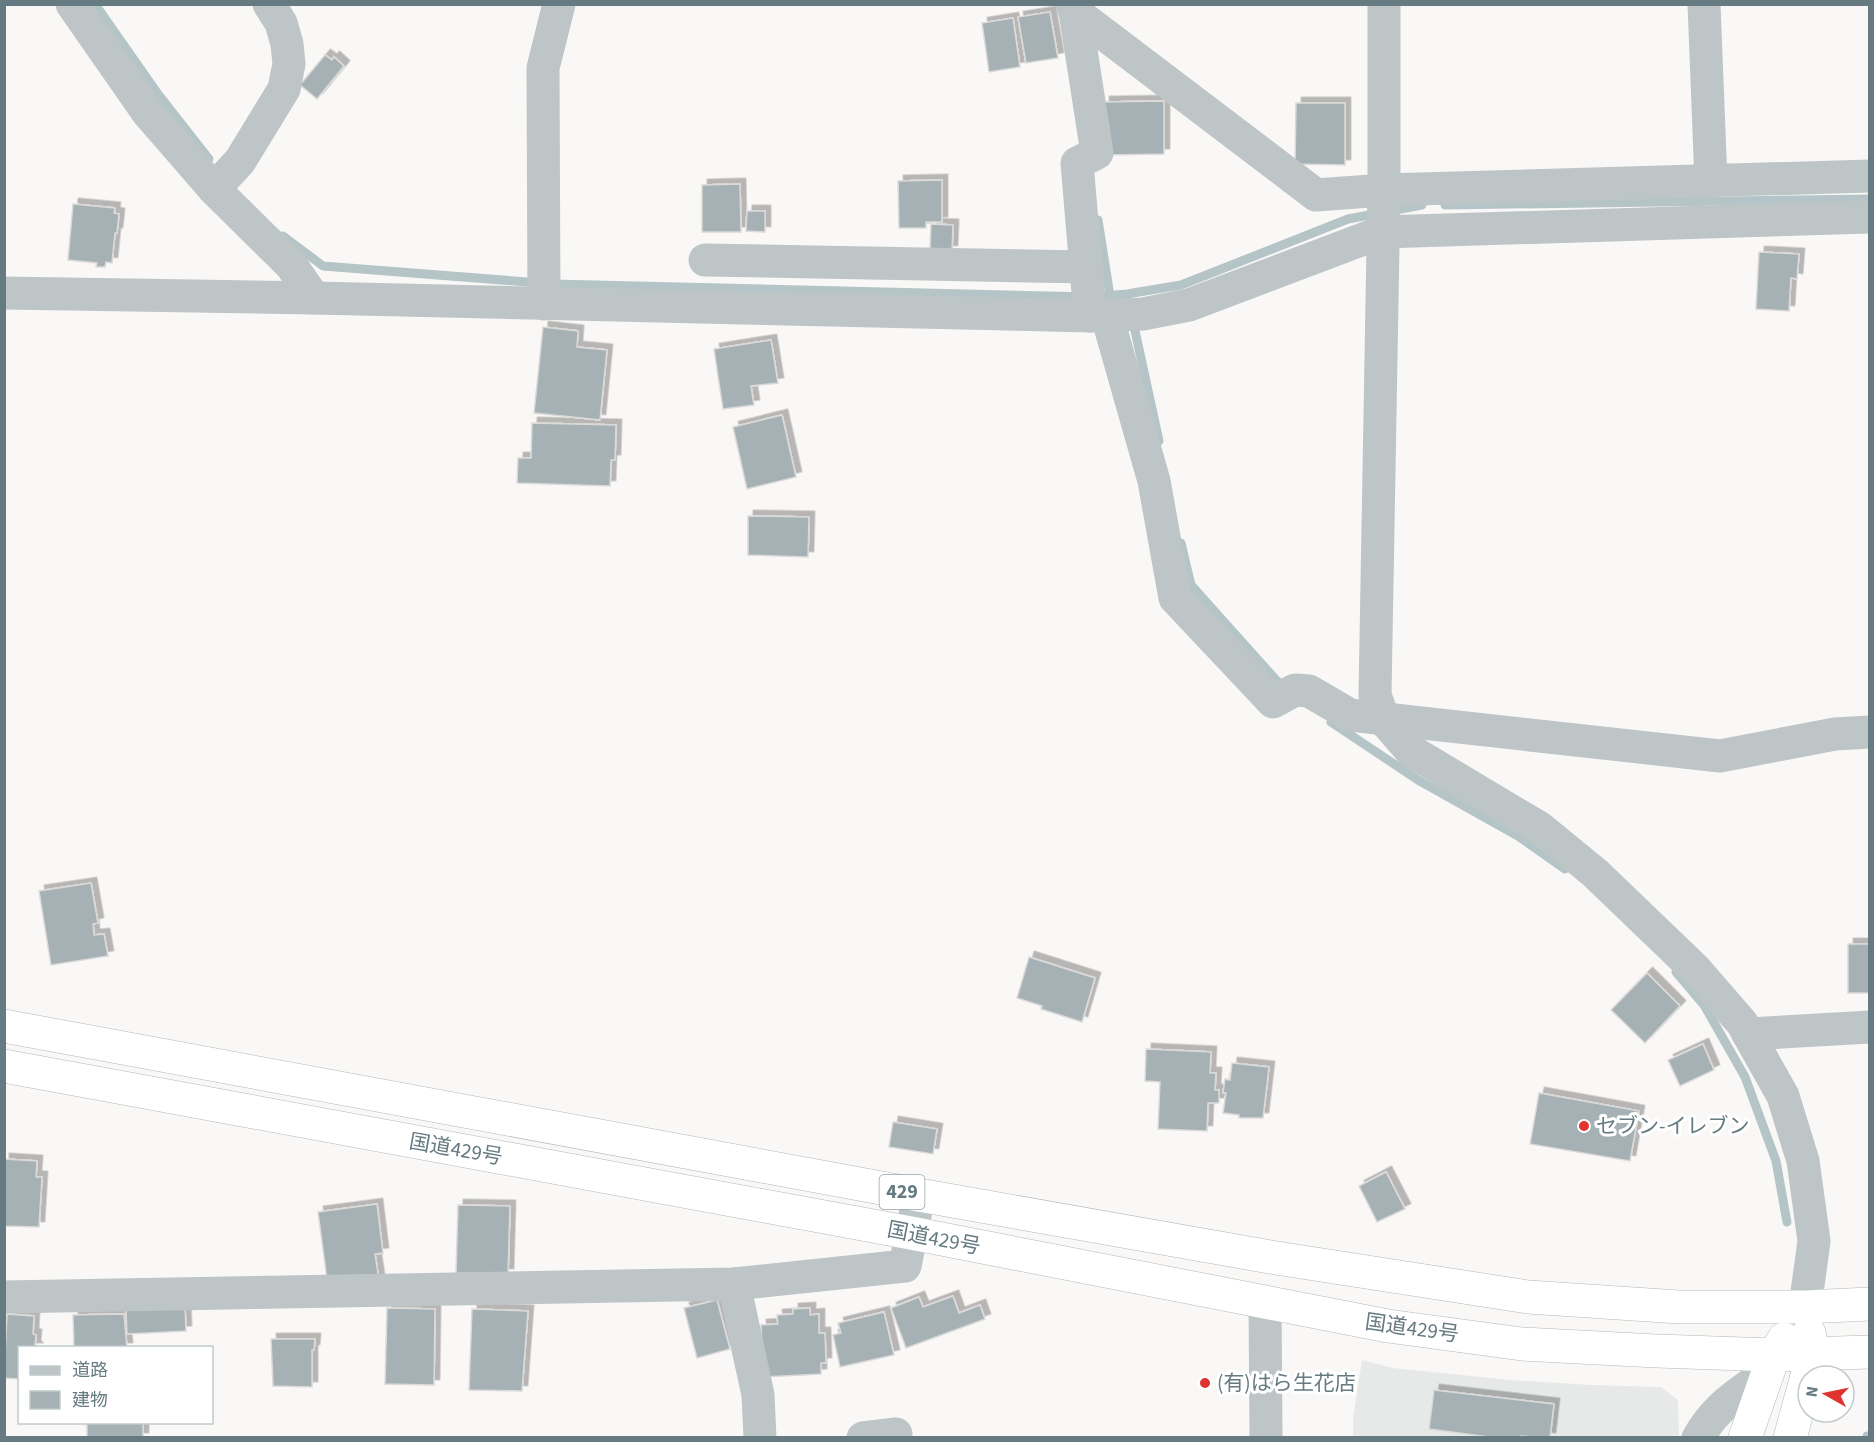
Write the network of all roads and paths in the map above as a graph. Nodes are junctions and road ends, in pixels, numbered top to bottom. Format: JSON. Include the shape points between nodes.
{"nodes":[{"id":1,"x":72,"y":4,"type":"edge"},
{"id":2,"x":269,"y":4,"type":"edge"},
{"id":3,"x":559,"y":4,"type":"edge"},
{"id":4,"x":1384,"y":4,"type":"edge"},
{"id":5,"x":1704,"y":4,"type":"edge"},
{"id":6,"x":1074,"y":8,"type":"edge"},
{"id":7,"x":1869,"y":176,"type":"edge"},
{"id":8,"x":1711,"y":182,"type":"junction"},
{"id":9,"x":216,"y":187,"type":"junction"},
{"id":10,"x":1383,"y":211,"type":"junction"},
{"id":11,"x":1869,"y":217,"type":"edge"},
{"id":12,"x":705,"y":260,"type":"dead end"},
{"id":13,"x":544,"y":291,"type":"junction"},
{"id":14,"x":4,"y":293,"type":"edge"},
{"id":15,"x":314,"y":298,"type":"junction"},
{"id":16,"x":1092,"y":298,"type":"junction"},
{"id":17,"x":1384,"y":720,"type":"junction"},
{"id":18,"x":1869,"y":732,"type":"edge"},
{"id":19,"x":4,"y":1026,"type":"edge"},
{"id":20,"x":1869,"y":1027,"type":"edge"},
{"id":21,"x":1748,"y":1034,"type":"junction"},
{"id":22,"x":4,"y":1065,"type":"edge"},
{"id":23,"x":919,"y":1195,"type":"junction"},
{"id":24,"x":911,"y":1233,"type":"junction"},
{"id":25,"x":734,"y":1284,"type":"junction"},
{"id":26,"x":4,"y":1297,"type":"edge"},
{"id":27,"x":1265,"y":1303,"type":"junction"},
{"id":28,"x":1869,"y":1304,"type":"edge"},
{"id":29,"x":1805,"y":1307,"type":"junction"},
{"id":30,"x":1869,"y":1352,"type":"edge"},
{"id":31,"x":1813,"y":1354,"type":"junction"},
{"id":32,"x":1770,"y":1364,"type":"junction"},
{"id":33,"x":896,"y":1434,"type":"dead end"},
{"id":34,"x":760,"y":1437,"type":"edge"},
{"id":35,"x":863,"y":1437,"type":"edge"},
{"id":36,"x":1266,"y":1437,"type":"edge"},
{"id":37,"x":1698,"y":1437,"type":"edge"},
{"id":38,"x":1745,"y":1437,"type":"edge"},
{"id":39,"x":1790,"y":1437,"type":"edge"}],
"edges":[{"from":1,"to":9,"type":"street","via":[[148,112]]},
{"from":2,"to":9,"type":"street","via":[[281,23],[287,44],[289,64],[284,89],[240,161]]},
{"from":3,"to":13,"type":"street","via":[[543,68]]},
{"from":4,"to":10,"type":"street"},
{"from":5,"to":8,"type":"street"},
{"from":6,"to":10,"type":"street","via":[[1316,195]]},
{"from":6,"to":16,"type":"street","via":[[1097,153],[1077,163]]},
{"from":7,"to":8,"type":"street"},
{"from":8,"to":10,"type":"street"},
{"from":9,"to":15,"type":"street","via":[[291,265]]},
{"from":10,"to":11,"type":"street"},
{"from":10,"to":16,"type":"street","via":[[1189,305],[1143,314]]},
{"from":10,"to":17,"type":"street","via":[[1375,695]]},
{"from":12,"to":16,"type":"street"},
{"from":13,"to":15,"type":"street"},
{"from":13,"to":16,"type":"street"},
{"from":14,"to":15,"type":"street"},
{"from":16,"to":17,"type":"street","via":[[1154,481],[1175,598],[1273,702],[1291,693],[1309,691],[1350,715]]},
{"from":17,"to":18,"type":"street","via":[[1719,756],[1835,734]]},
{"from":17,"to":21,"type":"street","via":[[1411,751],[1539,828],[1595,873],[1696,970]]},
{"from":19,"to":23,"type":"highway","name":"国道429号","number":"429"},
{"from":20,"to":21,"type":"street"},
{"from":21,"to":29,"type":"street","via":[[1783,1096],[1803,1161],[1814,1241]]},
{"from":22,"to":24,"type":"highway","name":"国道429号","number":"429"},
{"from":23,"to":24,"type":"street"},
{"from":23,"to":29,"type":"highway","name":"国道429号","number":"429","via":[[1270,1257],[1528,1297],[1672,1306]]},
{"from":24,"to":25,"type":"street","via":[[905,1266]]},
{"from":24,"to":27,"type":"highway","name":"国道429号","number":"429"},
{"from":25,"to":26,"type":"street"},
{"from":25,"to":34,"type":"street","via":[[758,1395]]},
{"from":27,"to":32,"type":"highway","name":"国道429号","number":"429","via":[[1388,1326],[1522,1344]]},
{"from":27,"to":36,"type":"street"},
{"from":28,"to":29,"type":"highway","name":"国道429号","number":"429"},
{"from":29,"to":31,"type":"highway"},
{"from":29,"to":32,"type":"highway"},
{"from":30,"to":31,"type":"highway","name":"国道429号","number":"429"},
{"from":31,"to":32,"type":"highway","name":"国道429号","number":"429"},
{"from":31,"to":39,"type":"highway"},
{"from":32,"to":37,"type":"street","via":[[1722,1405]]},
{"from":32,"to":38,"type":"highway"},
{"from":33,"to":35,"type":"street"}]}
